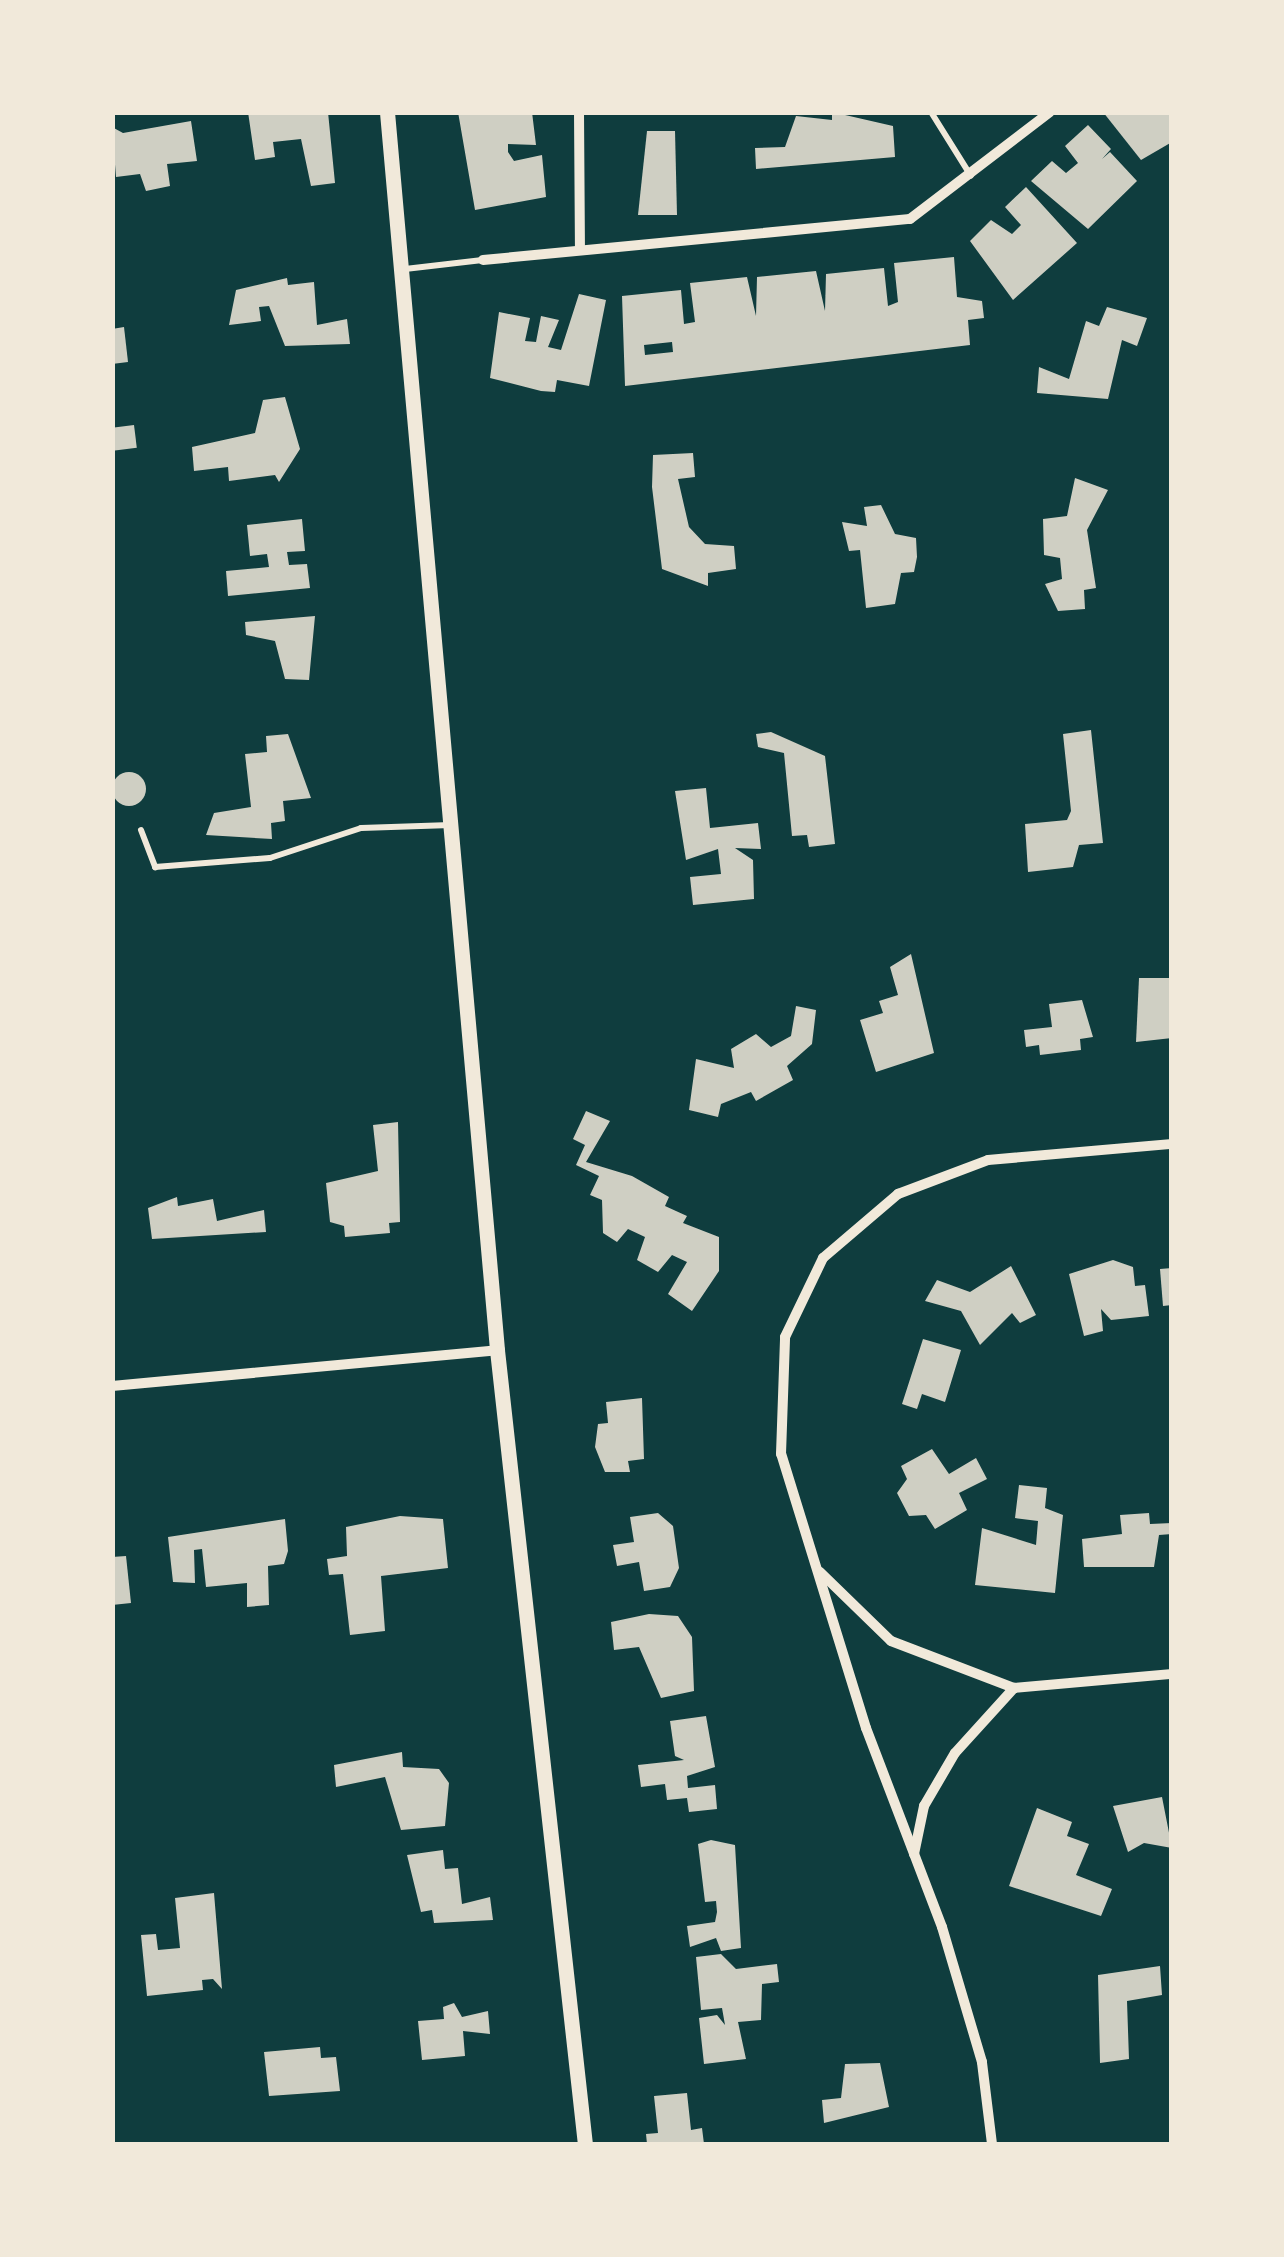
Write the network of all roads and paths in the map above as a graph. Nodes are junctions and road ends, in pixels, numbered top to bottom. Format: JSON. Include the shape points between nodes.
{"nodes":[{"id":1,"x":387,"y":112,"type":"edge"},
{"id":2,"x":579,"y":112,"type":"edge"},
{"id":3,"x":931,"y":112,"type":"edge"},
{"id":4,"x":1050,"y":112,"type":"edge"},
{"id":5,"x":972,"y":177,"type":"junction"},
{"id":6,"x":580,"y":248,"type":"junction"},
{"id":7,"x":483,"y":260,"type":"joint"},
{"id":8,"x":405,"y":269,"type":"junction"},
{"id":9,"x":452,"y":825,"type":"junction"},
{"id":10,"x":141,"y":830,"type":"dead end"},
{"id":11,"x":1172,"y":1144,"type":"edge"},
{"id":12,"x":498,"y":1350,"type":"junction"},
{"id":13,"x":112,"y":1386,"type":"edge"},
{"id":14,"x":814,"y":1565,"type":"junction"},
{"id":15,"x":1172,"y":1674,"type":"edge"},
{"id":16,"x":1014,"y":1688,"type":"junction"},
{"id":17,"x":914,"y":1854,"type":"junction"},
{"id":18,"x":585,"y":2144,"type":"edge"},
{"id":19,"x":992,"y":2144,"type":"edge"}],
"edges":[{"from":1,"to":8,"type":"main road"},
{"from":2,"to":6,"type":"street"},
{"from":3,"to":5,"type":"lane"},
{"from":4,"to":5,"type":"street"},
{"from":5,"to":6,"type":"street","via":[[910,219]]},
{"from":6,"to":7,"type":"street"},
{"from":7,"to":8,"type":"lane"},
{"from":8,"to":9,"type":"main road"},
{"from":9,"to":10,"type":"lane","via":[[361,828],[270,858],[154,867]]},
{"from":9,"to":12,"type":"main road"},
{"from":11,"to":14,"type":"street","via":[[988,1160],[898,1194],[823,1258],[785,1337],[782,1435]]},
{"from":12,"to":13,"type":"street"},
{"from":12,"to":18,"type":"main road"},
{"from":14,"to":16,"type":"street","via":[[892,1641]]},
{"from":14,"to":17,"type":"street"},
{"from":15,"to":16,"type":"street"},
{"from":16,"to":17,"type":"street","via":[[955,1753],[924,1806]]},
{"from":17,"to":19,"type":"street","via":[[982,2062]]}]}
